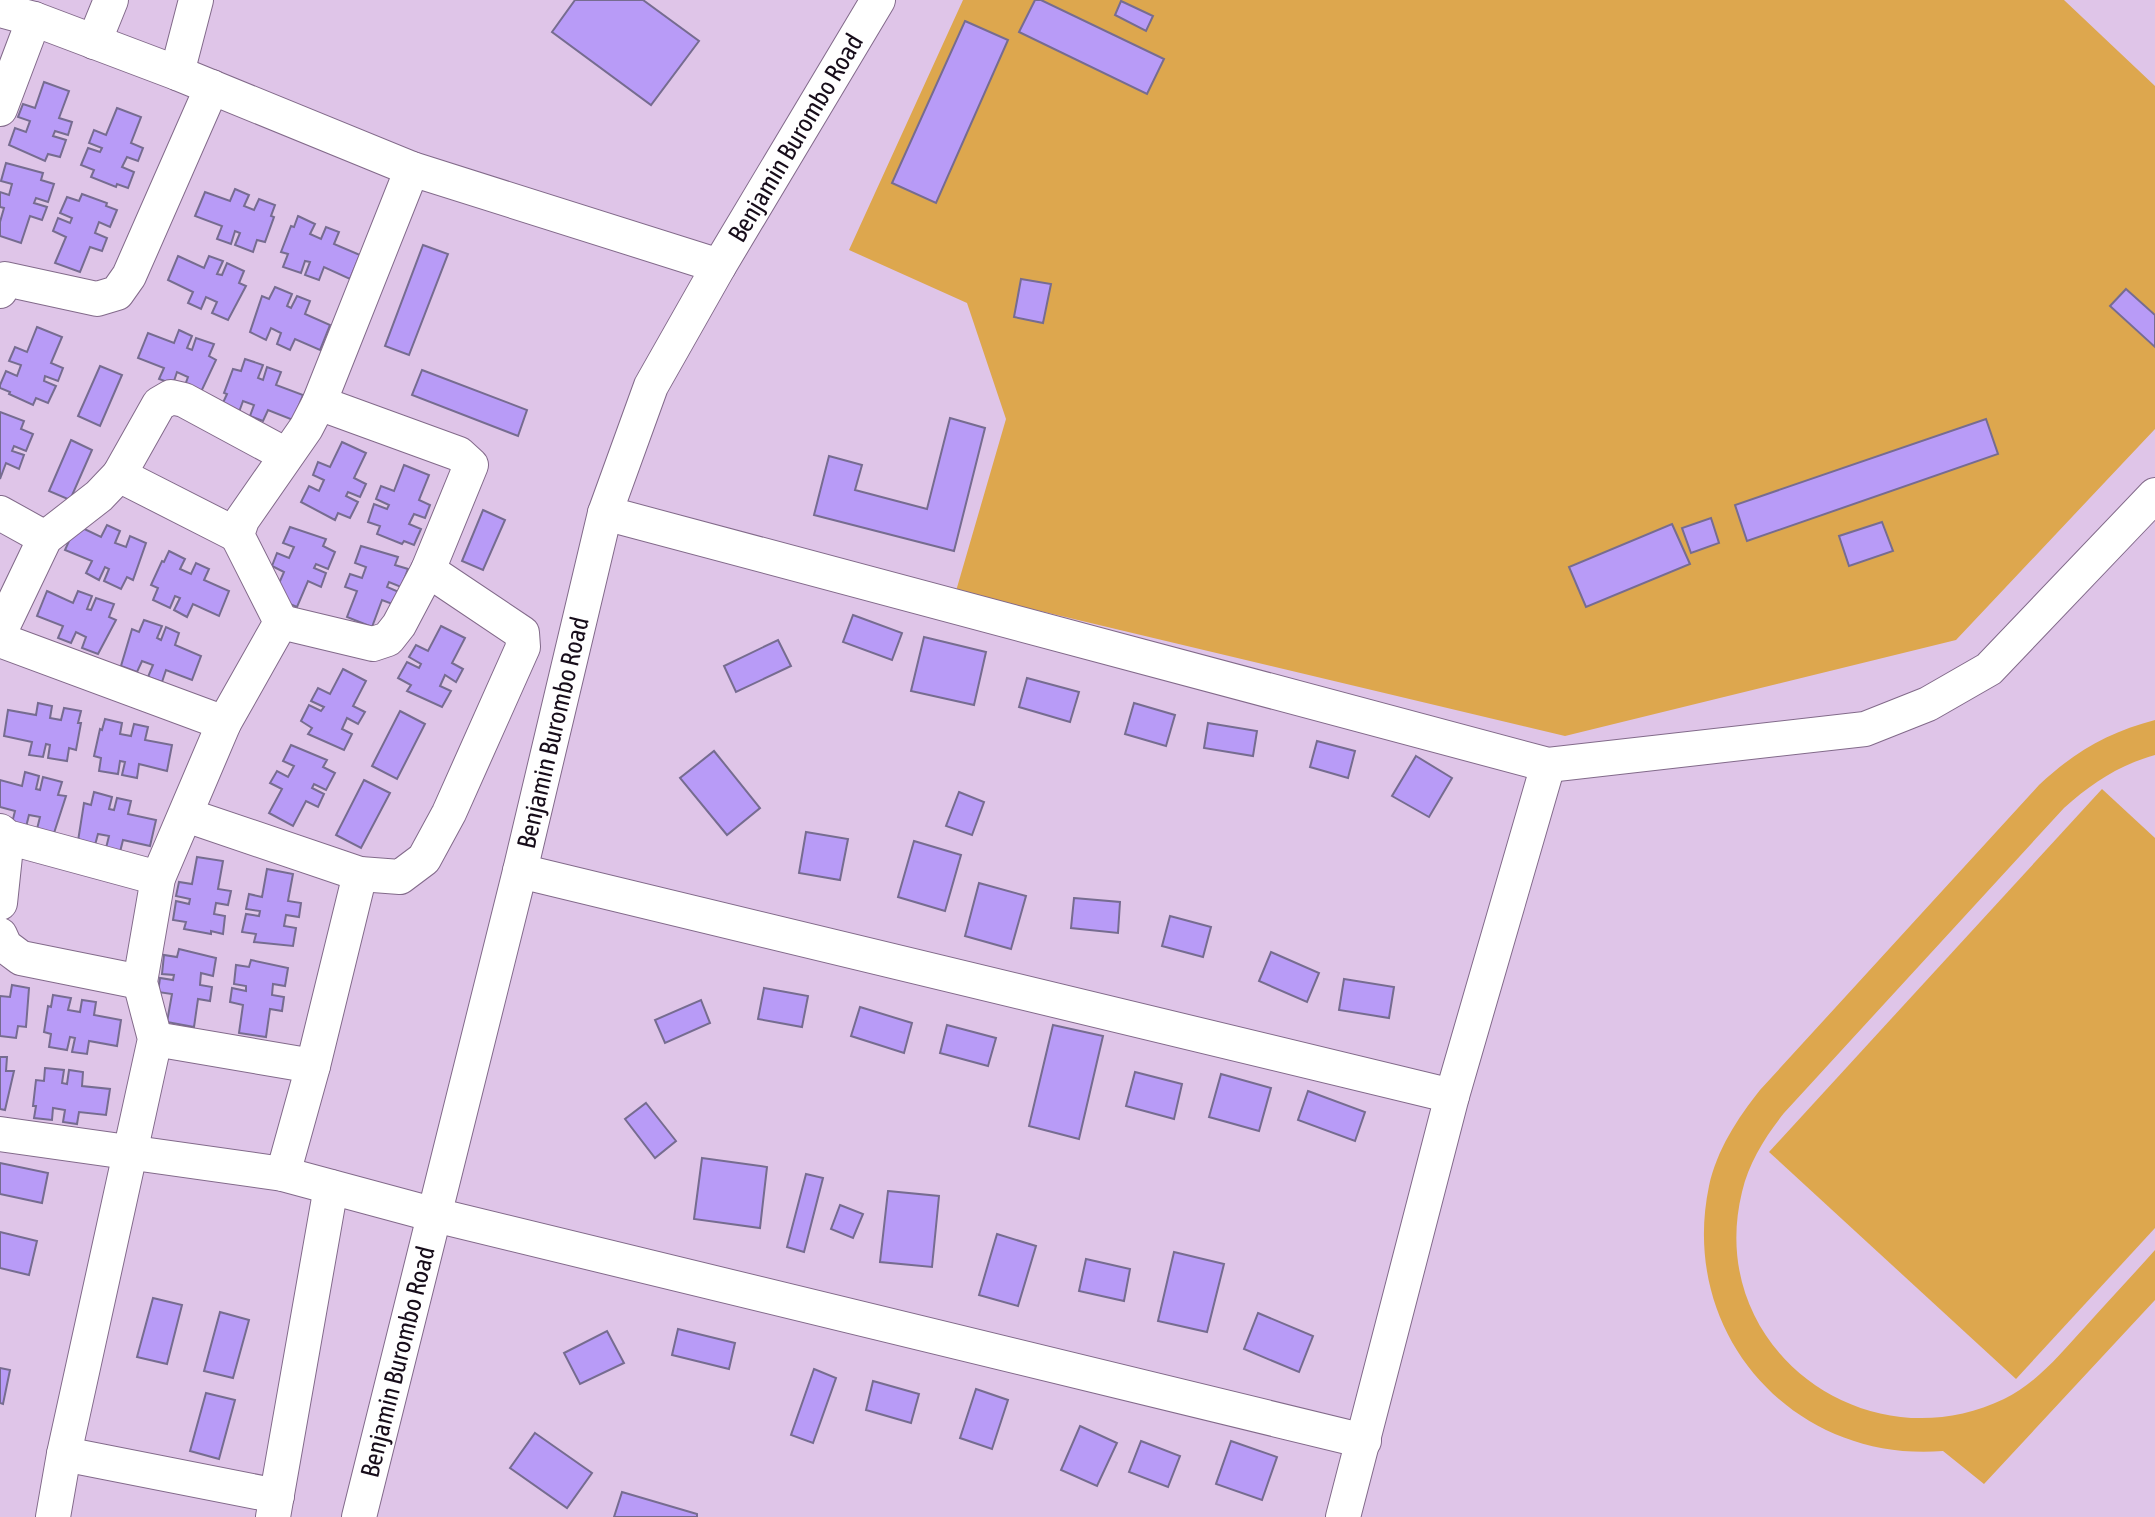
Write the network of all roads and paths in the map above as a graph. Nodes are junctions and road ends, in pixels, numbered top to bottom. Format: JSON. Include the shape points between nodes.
{"nodes":[{"id":1,"x":111,"y":0,"type":"edge"},
{"id":2,"x":196,"y":0,"type":"edge"},
{"id":3,"x":878,"y":0,"type":"edge"},
{"id":4,"x":0,"y":10,"type":"edge"},
{"id":5,"x":34,"y":19,"type":"junction"},
{"id":6,"x":94,"y":42,"type":"junction"},
{"id":7,"x":177,"y":73,"type":"junction"},
{"id":8,"x":212,"y":87,"type":"junction"},
{"id":9,"x":0,"y":109,"type":"edge"},
{"id":10,"x":412,"y":169,"type":"junction"},
{"id":11,"x":719,"y":266,"type":"junction"},
{"id":12,"x":2,"y":279,"type":"edge"},
{"id":13,"x":319,"y":403,"type":"junction"},
{"id":14,"x":286,"y":455,"type":"junction"},
{"id":15,"x":119,"y":475,"type":"junction"},
{"id":16,"x":2155,"y":495,"type":"edge"},
{"id":17,"x":0,"y":513,"type":"edge"},
{"id":18,"x":605,"y":513,"type":"junction"},
{"id":19,"x":237,"y":535,"type":"junction"},
{"id":20,"x":45,"y":538,"type":"junction"},
{"id":21,"x":428,"y":570,"type":"junction"},
{"id":22,"x":281,"y":622,"type":"junction"},
{"id":23,"x":0,"y":632,"type":"edge"},
{"id":24,"x":0,"y":640,"type":"edge"},
{"id":25,"x":224,"y":723,"type":"junction"},
{"id":26,"x":1548,"y":765,"type":"junction"},
{"id":27,"x":186,"y":815,"type":"junction"},
{"id":28,"x":4,"y":834,"type":"edge"},
{"id":29,"x":520,"y":871,"type":"junction"},
{"id":30,"x":360,"y":874,"type":"junction"},
{"id":31,"x":158,"y":878,"type":"junction"},
{"id":32,"x":0,"y":903,"type":"edge"},
{"id":33,"x":0,"y":935,"type":"edge"},
{"id":34,"x":140,"y":982,"type":"junction"},
{"id":35,"x":155,"y":1039,"type":"junction"},
{"id":36,"x":313,"y":1066,"type":"junction"},
{"id":37,"x":1452,"y":1096,"type":"junction"},
{"id":38,"x":0,"y":1134,"type":"edge"},
{"id":39,"x":132,"y":1153,"type":"junction"},
{"id":40,"x":283,"y":1174,"type":"junction"},
{"id":41,"x":331,"y":1187,"type":"junction"},
{"id":42,"x":435,"y":1215,"type":"junction"},
{"id":43,"x":1364,"y":1441,"type":"junction"},
{"id":44,"x":64,"y":1454,"type":"junction"},
{"id":45,"x":275,"y":1506,"type":"edge"},
{"id":46,"x":53,"y":1517,"type":"edge"},
{"id":47,"x":359,"y":1517,"type":"edge"},
{"id":48,"x":1343,"y":1517,"type":"edge"}],
"edges":[{"from":1,"to":6,"type":"street"},
{"from":2,"to":7,"type":"street"},
{"from":3,"to":11,"type":"street","name":"Benjamin Burombo Road"},
{"from":4,"to":5,"type":"street"},
{"from":5,"to":6,"type":"street"},
{"from":5,"to":9,"type":"street"},
{"from":6,"to":7,"type":"street"},
{"from":7,"to":8,"type":"street"},
{"from":8,"to":10,"type":"street"},
{"from":8,"to":12,"type":"street","via":[[117,293],[97,299]]},
{"from":10,"to":11,"type":"street"},
{"from":10,"to":13,"type":"street"},
{"from":11,"to":18,"type":"street","name":"Benjamin Burombo Road","via":[[651,386]]},
{"from":13,"to":14,"type":"street"},
{"from":13,"to":21,"type":"street","via":[[459,454],[471,465]]},
{"from":14,"to":15,"type":"street","via":[[171,397],[159,404]]},
{"from":14,"to":19,"type":"street"},
{"from":15,"to":19,"type":"street"},
{"from":15,"to":20,"type":"street"},
{"from":16,"to":26,"type":"street","via":[[1989,669],[1928,704],[1865,729]]},
{"from":17,"to":20,"type":"street"},
{"from":18,"to":26,"type":"street"},
{"from":18,"to":29,"type":"street","name":"Benjamin Burombo Road"},
{"from":19,"to":22,"type":"street"},
{"from":20,"to":23,"type":"street"},
{"from":21,"to":22,"type":"street","via":[[388,639],[373,644]]},
{"from":21,"to":30,"type":"street","via":[[522,633],[523,647],[424,859],[400,877]]},
{"from":22,"to":25,"type":"street"},
{"from":24,"to":25,"type":"street"},
{"from":25,"to":27,"type":"street"},
{"from":26,"to":37,"type":"street"},
{"from":27,"to":30,"type":"street"},
{"from":27,"to":31,"type":"street"},
{"from":28,"to":31,"type":"street"},
{"from":28,"to":32,"type":"street"},
{"from":29,"to":37,"type":"street"},
{"from":29,"to":42,"type":"street","name":"Benjamin Burombo Road"},
{"from":30,"to":36,"type":"street"},
{"from":31,"to":34,"type":"street"},
{"from":33,"to":34,"type":"street","via":[[21,958]]},
{"from":34,"to":35,"type":"street"},
{"from":35,"to":36,"type":"street"},
{"from":35,"to":39,"type":"street"},
{"from":36,"to":40,"type":"street"},
{"from":37,"to":43,"type":"street"},
{"from":38,"to":39,"type":"street"},
{"from":39,"to":40,"type":"street"},
{"from":39,"to":44,"type":"street"},
{"from":40,"to":41,"type":"street"},
{"from":41,"to":42,"type":"street"},
{"from":41,"to":45,"type":"street"},
{"from":42,"to":43,"type":"street"},
{"from":42,"to":47,"type":"street","name":"Benjamin Burombo Road"},
{"from":43,"to":48,"type":"street"},
{"from":44,"to":45,"type":"street"},
{"from":44,"to":46,"type":"street"}]}
